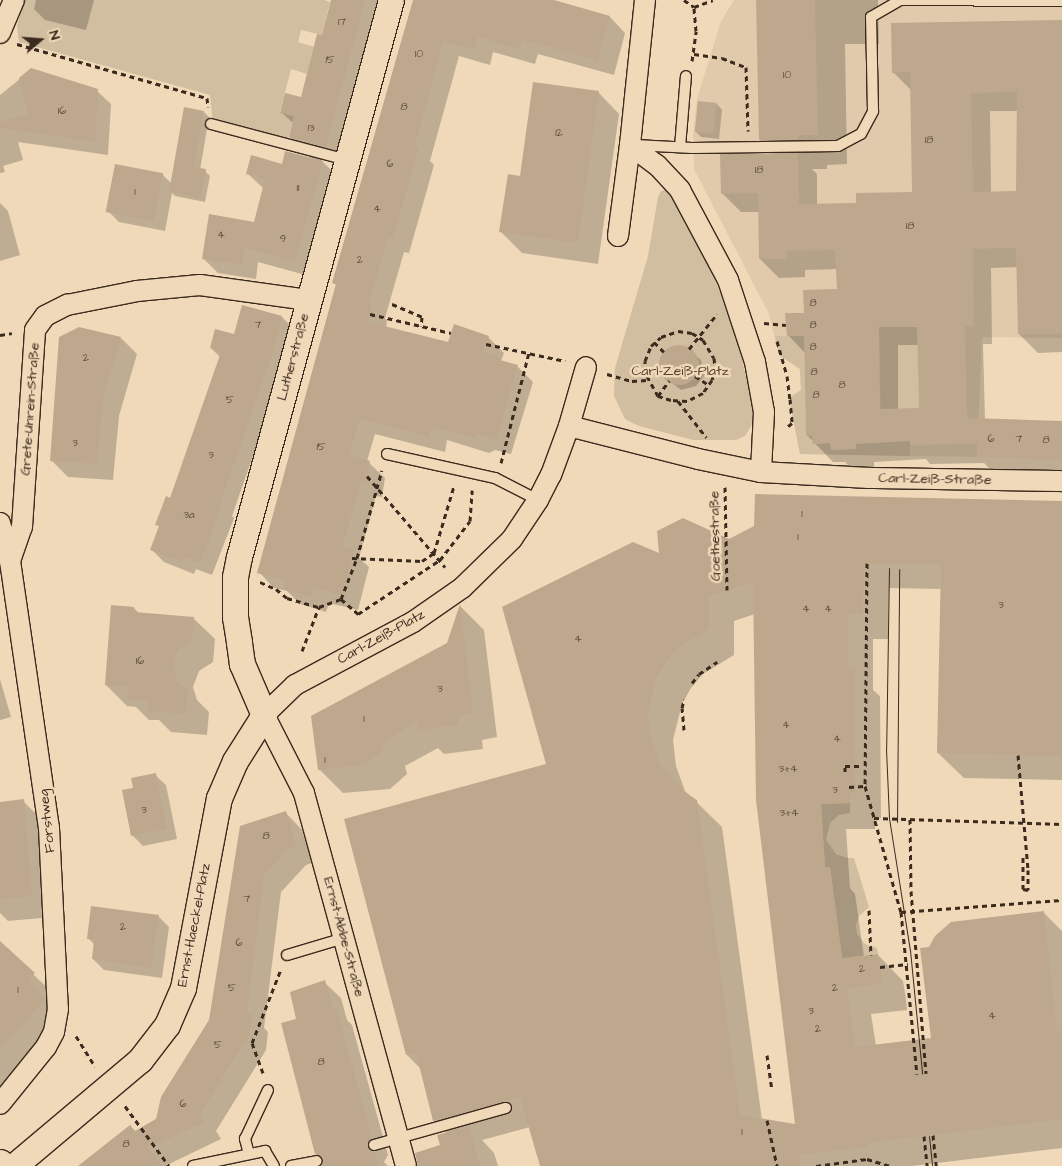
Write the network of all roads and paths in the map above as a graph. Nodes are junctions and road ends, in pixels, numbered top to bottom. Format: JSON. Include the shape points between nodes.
{"nodes":[{"id":1,"x":14,"y":0,"type":"edge"},
{"id":2,"x":391,"y":0,"type":"edge"},
{"id":3,"x":644,"y":0,"type":"edge"},
{"id":4,"x":684,"y":0,"type":"edge"},
{"id":5,"x":713,"y":0,"type":"edge"},
{"id":6,"x":1062,"y":1,"type":"edge"},
{"id":7,"x":694,"y":7,"type":"junction"},
{"id":8,"x":5,"y":37,"type":"edge"},
{"id":9,"x":694,"y":54,"type":"junction"},
{"id":10,"x":686,"y":76,"type":"joint"},
{"id":11,"x":211,"y":124,"type":"joint"},
{"id":12,"x":630,"y":145,"type":"junction"},
{"id":13,"x":680,"y":147,"type":"junction"},
{"id":14,"x":748,"y":147,"type":"junction"},
{"id":15,"x":347,"y":160,"type":"junction"},
{"id":16,"x":618,"y":236,"type":"dead end"},
{"id":17,"x":308,"y":300,"type":"junction"},
{"id":18,"x":392,"y":304,"type":"dead end"},
{"id":19,"x":370,"y":314,"type":"dead end"},
{"id":20,"x":421,"y":326,"type":"junction"},
{"id":21,"x":451,"y":333,"type":"dead end"},
{"id":22,"x":697,"y":336,"type":"junction"},
{"id":23,"x":654,"y":342,"type":"junction"},
{"id":24,"x":486,"y":344,"type":"dead end"},
{"id":25,"x":689,"y":349,"type":"dead end"},
{"id":26,"x":529,"y":352,"type":"junction"},
{"id":27,"x":664,"y":352,"type":"dead end"},
{"id":28,"x":565,"y":361,"type":"dead end"},
{"id":29,"x":586,"y":367,"type":"joint"},
{"id":30,"x":695,"y":376,"type":"dead end"},
{"id":31,"x":647,"y":380,"type":"junction"},
{"id":32,"x":669,"y":381,"type":"dead end"},
{"id":33,"x":709,"y":385,"type":"junction"},
{"id":34,"x":658,"y":396,"type":"junction"},
{"id":35,"x":678,"y":400,"type":"junction"},
{"id":36,"x":569,"y":426,"type":"junction"},
{"id":37,"x":706,"y":440,"type":"dead end"},
{"id":38,"x":387,"y":454,"type":"dead end"},
{"id":39,"x":459,"y":470,"type":"junction"},
{"id":40,"x":761,"y":472,"type":"junction"},
{"id":41,"x":473,"y":473,"type":"junction"},
{"id":42,"x":367,"y":476,"type":"dead end"},
{"id":43,"x":495,"y":478,"type":"junction"},
{"id":44,"x":1062,"y":481,"type":"edge"},
{"id":45,"x":724,"y":482,"type":"dead end"},
{"id":46,"x":377,"y":487,"type":"junction"},
{"id":47,"x":538,"y":500,"type":"junction"},
{"id":48,"x":0,"y":523,"type":"edge"},
{"id":49,"x":5,"y":552,"type":"edge"},
{"id":50,"x":434,"y":553,"type":"junction"},
{"id":51,"x":352,"y":558,"type":"dead end"},
{"id":52,"x":357,"y":558,"type":"junction"},
{"id":53,"x":440,"y":560,"type":"junction"},
{"id":54,"x":867,"y":563,"type":"dead end"},
{"id":55,"x":445,"y":567,"type":"dead end"},
{"id":56,"x":252,"y":579,"type":"dead end"},
{"id":57,"x":727,"y":590,"type":"dead end"},
{"id":58,"x":341,"y":599,"type":"junction"},
{"id":59,"x":319,"y":607,"type":"junction"},
{"id":60,"x":302,"y":651,"type":"dead end"},
{"id":61,"x":717,"y":662,"type":"dead end"},
{"id":62,"x":692,"y":683,"type":"dead end"},
{"id":63,"x":684,"y":698,"type":"dead end"},
{"id":64,"x":264,"y":715,"type":"junction"},
{"id":65,"x":684,"y":730,"type":"dead end"},
{"id":66,"x":1018,"y":755,"type":"dead end"},
{"id":67,"x":861,"y":766,"type":"dead end"},
{"id":68,"x":845,"y":772,"type":"dead end"},
{"id":69,"x":864,"y":786,"type":"junction"},
{"id":70,"x":849,"y":787,"type":"dead end"},
{"id":71,"x":874,"y":818,"type":"junction"},
{"id":72,"x":910,"y":819,"type":"junction"},
{"id":73,"x":1024,"y":823,"type":"junction"},
{"id":74,"x":1062,"y":824,"type":"edge"},
{"id":75,"x":1023,"y":854,"type":"dead end"},
{"id":76,"x":1023,"y":870,"type":"junction"},
{"id":77,"x":1062,"y":900,"type":"edge"},
{"id":78,"x":869,"y":910,"type":"dead end"},
{"id":79,"x":913,"y":911,"type":"junction"},
{"id":80,"x":901,"y":912,"type":"junction"},
{"id":81,"x":344,"y":938,"type":"junction"},
{"id":82,"x":871,"y":954,"type":"dead end"},
{"id":83,"x":287,"y":955,"type":"joint"},
{"id":84,"x":908,"y":964,"type":"junction"},
{"id":85,"x":880,"y":967,"type":"dead end"},
{"id":86,"x":767,"y":1055,"type":"dead end"},
{"id":87,"x":926,"y":1073,"type":"dead end"},
{"id":88,"x":917,"y":1074,"type":"dead end"},
{"id":89,"x":772,"y":1089,"type":"dead end"},
{"id":90,"x":268,"y":1090,"type":"joint"},
{"id":91,"x":0,"y":1104,"type":"edge"},
{"id":92,"x":506,"y":1108,"type":"dead end"},
{"id":93,"x":133,"y":1117,"type":"dead end"},
{"id":94,"x":767,"y":1120,"type":"dead end"},
{"id":95,"x":932,"y":1135,"type":"dead end"},
{"id":96,"x":924,"y":1136,"type":"dead end"},
{"id":97,"x":398,"y":1137,"type":"junction"},
{"id":98,"x":374,"y":1145,"type":"dead end"},
{"id":99,"x":248,"y":1154,"type":"junction"},
{"id":100,"x":317,"y":1160,"type":"dead end"},
{"id":101,"x":217,"y":1163,"type":"edge"},
{"id":102,"x":14,"y":1166,"type":"edge"},
{"id":103,"x":169,"y":1166,"type":"edge"},
{"id":104,"x":193,"y":1166,"type":"edge"},
{"id":105,"x":274,"y":1166,"type":"edge"},
{"id":106,"x":291,"y":1166,"type":"edge"},
{"id":107,"x":406,"y":1166,"type":"edge"},
{"id":108,"x":777,"y":1166,"type":"edge"},
{"id":109,"x":816,"y":1166,"type":"edge"},
{"id":110,"x":890,"y":1166,"type":"edge"},
{"id":111,"x":927,"y":1166,"type":"edge"},
{"id":112,"x":936,"y":1166,"type":"edge"}],
"edges":[{"from":1,"to":8,"type":"street"},
{"from":2,"to":15,"type":"street","name":"Lutherstraße"},
{"from":3,"to":12,"type":"street"},
{"from":4,"to":7,"type":"path"},
{"from":5,"to":7,"type":"path"},
{"from":6,"to":14,"type":"lane","via":[[901,0],[871,18],[873,111],[860,134],[838,146]]},
{"from":7,"to":9,"type":"path"},
{"from":8,"to":11,"type":"path","via":[[207,98]]},
{"from":9,"to":10,"type":"path"},
{"from":9,"to":14,"type":"path","via":[[722,58],[746,67]]},
{"from":10,"to":13,"type":"lane"},
{"from":11,"to":15,"type":"lane"},
{"from":12,"to":13,"type":"lane"},
{"from":12,"to":16,"type":"street"},
{"from":12,"to":40,"type":"street","via":[[657,165],[680,190],[728,280],[755,362],[764,412]]},
{"from":13,"to":14,"type":"lane"},
{"from":15,"to":17,"type":"street","name":"Lutherstraße"},
{"from":17,"to":49,"type":"street","name":"Grete-Unrein-Straße","via":[[200,286],[137,291],[67,306],[46,316],[35,330],[22,527]]},
{"from":17,"to":64,"type":"street","name":"Lutherstraße","via":[[235,577],[235,617],[242,664]]},
{"from":18,"to":20,"type":"path","via":[[422,317]]},
{"from":19,"to":20,"type":"path"},
{"from":20,"to":21,"type":"path"},
{"from":22,"to":23,"type":"path","via":[[678,331]]},
{"from":22,"to":25,"type":"path"},
{"from":22,"to":33,"type":"path","via":[[709,347],[714,358],[715,368]]},
{"from":23,"to":27,"type":"path"},
{"from":23,"to":31,"type":"path","via":[[645,361]]},
{"from":24,"to":26,"type":"path"},
{"from":26,"to":28,"type":"path"},
{"from":26,"to":43,"type":"path","via":[[505,454]]},
{"from":29,"to":31,"type":"path","via":[[632,381]]},
{"from":29,"to":36,"type":"street","name":"Carl-Zeiß-Platz"},
{"from":30,"to":33,"type":"path"},
{"from":31,"to":34,"type":"path"},
{"from":32,"to":34,"type":"path"},
{"from":33,"to":35,"type":"path","via":[[703,393],[687,401]]},
{"from":34,"to":35,"type":"path"},
{"from":35,"to":37,"type":"path"},
{"from":36,"to":40,"type":"street","via":[[698,460]]},
{"from":36,"to":47,"type":"street","name":"Carl-Zeiß-Platz"},
{"from":38,"to":39,"type":"lane"},
{"from":39,"to":41,"type":"lane"},
{"from":39,"to":50,"type":"path"},
{"from":40,"to":44,"type":"street","name":"Carl-Zeiß-Straße"},
{"from":41,"to":43,"type":"lane"},
{"from":41,"to":53,"type":"path","via":[[470,521]]},
{"from":42,"to":46,"type":"path"},
{"from":43,"to":47,"type":"lane"},
{"from":45,"to":57,"type":"path","name":"Goethestraße"},
{"from":46,"to":50,"type":"path"},
{"from":46,"to":52,"type":"path"},
{"from":47,"to":64,"type":"street","name":"Carl-Zeiß-Platz","via":[[512,539],[462,588],[413,622],[295,685]]},
{"from":48,"to":49,"type":"street","name":"Forstweg"},
{"from":49,"to":91,"type":"street","name":"Forstweg","via":[[49,828],[58,1009],[54,1032],[46,1048]]},
{"from":50,"to":52,"type":"path","via":[[422,561]]},
{"from":50,"to":53,"type":"path"},
{"from":51,"to":52,"type":"path"},
{"from":52,"to":58,"type":"path"},
{"from":53,"to":55,"type":"path"},
{"from":53,"to":58,"type":"path","via":[[358,614]]},
{"from":54,"to":69,"type":"path"},
{"from":56,"to":59,"type":"path","via":[[276,589],[287,598]]},
{"from":58,"to":59,"type":"path"},
{"from":59,"to":60,"type":"path"},
{"from":61,"to":62,"type":"path"},
{"from":63,"to":65,"type":"path"},
{"from":64,"to":81,"type":"street","name":"Ernst-Abbe-Straße","via":[[304,793]]},
{"from":64,"to":102,"type":"street","name":"Ernst-Haeckel-Platz","via":[[235,761],[219,798],[188,972],[167,1025],[125,1074]]},
{"from":66,"to":73,"type":"path"},
{"from":67,"to":68,"type":"path","via":[[845,766]]},
{"from":69,"to":70,"type":"path"},
{"from":69,"to":71,"type":"path"},
{"from":71,"to":72,"type":"path"},
{"from":71,"to":80,"type":"path"},
{"from":72,"to":73,"type":"path"},
{"from":72,"to":79,"type":"path"},
{"from":73,"to":74,"type":"path"},
{"from":73,"to":76,"type":"path","via":[[1028,890],[1023,890]]},
{"from":75,"to":76,"type":"path"},
{"from":76,"to":76,"type":"path","via":[[1029,870],[1028,890],[1023,890]]},
{"from":77,"to":79,"type":"path"},
{"from":78,"to":82,"type":"path"},
{"from":79,"to":80,"type":"path"},
{"from":79,"to":87,"type":"path"},
{"from":80,"to":84,"type":"path"},
{"from":81,"to":83,"type":"lane"},
{"from":81,"to":97,"type":"street","name":"Ernst-Abbe-Straße"},
{"from":83,"to":90,"type":"path","via":[[252,1043]]},
{"from":84,"to":85,"type":"path"},
{"from":84,"to":88,"type":"path"},
{"from":86,"to":89,"type":"path"},
{"from":90,"to":99,"type":"lane","via":[[245,1139]]},
{"from":92,"to":97,"type":"lane"},
{"from":93,"to":103,"type":"path"},
{"from":94,"to":108,"type":"path"},
{"from":95,"to":112,"type":"path"},
{"from":96,"to":111,"type":"path"},
{"from":97,"to":98,"type":"lane"},
{"from":97,"to":107,"type":"street","name":"Ernst-Abbe-Straße"},
{"from":99,"to":101,"type":"lane"},
{"from":99,"to":105,"type":"lane","via":[[265,1151]]},
{"from":100,"to":106,"type":"lane"},
{"from":101,"to":104,"type":"lane"},
{"from":109,"to":110,"type":"path","via":[[867,1159]]}]}
